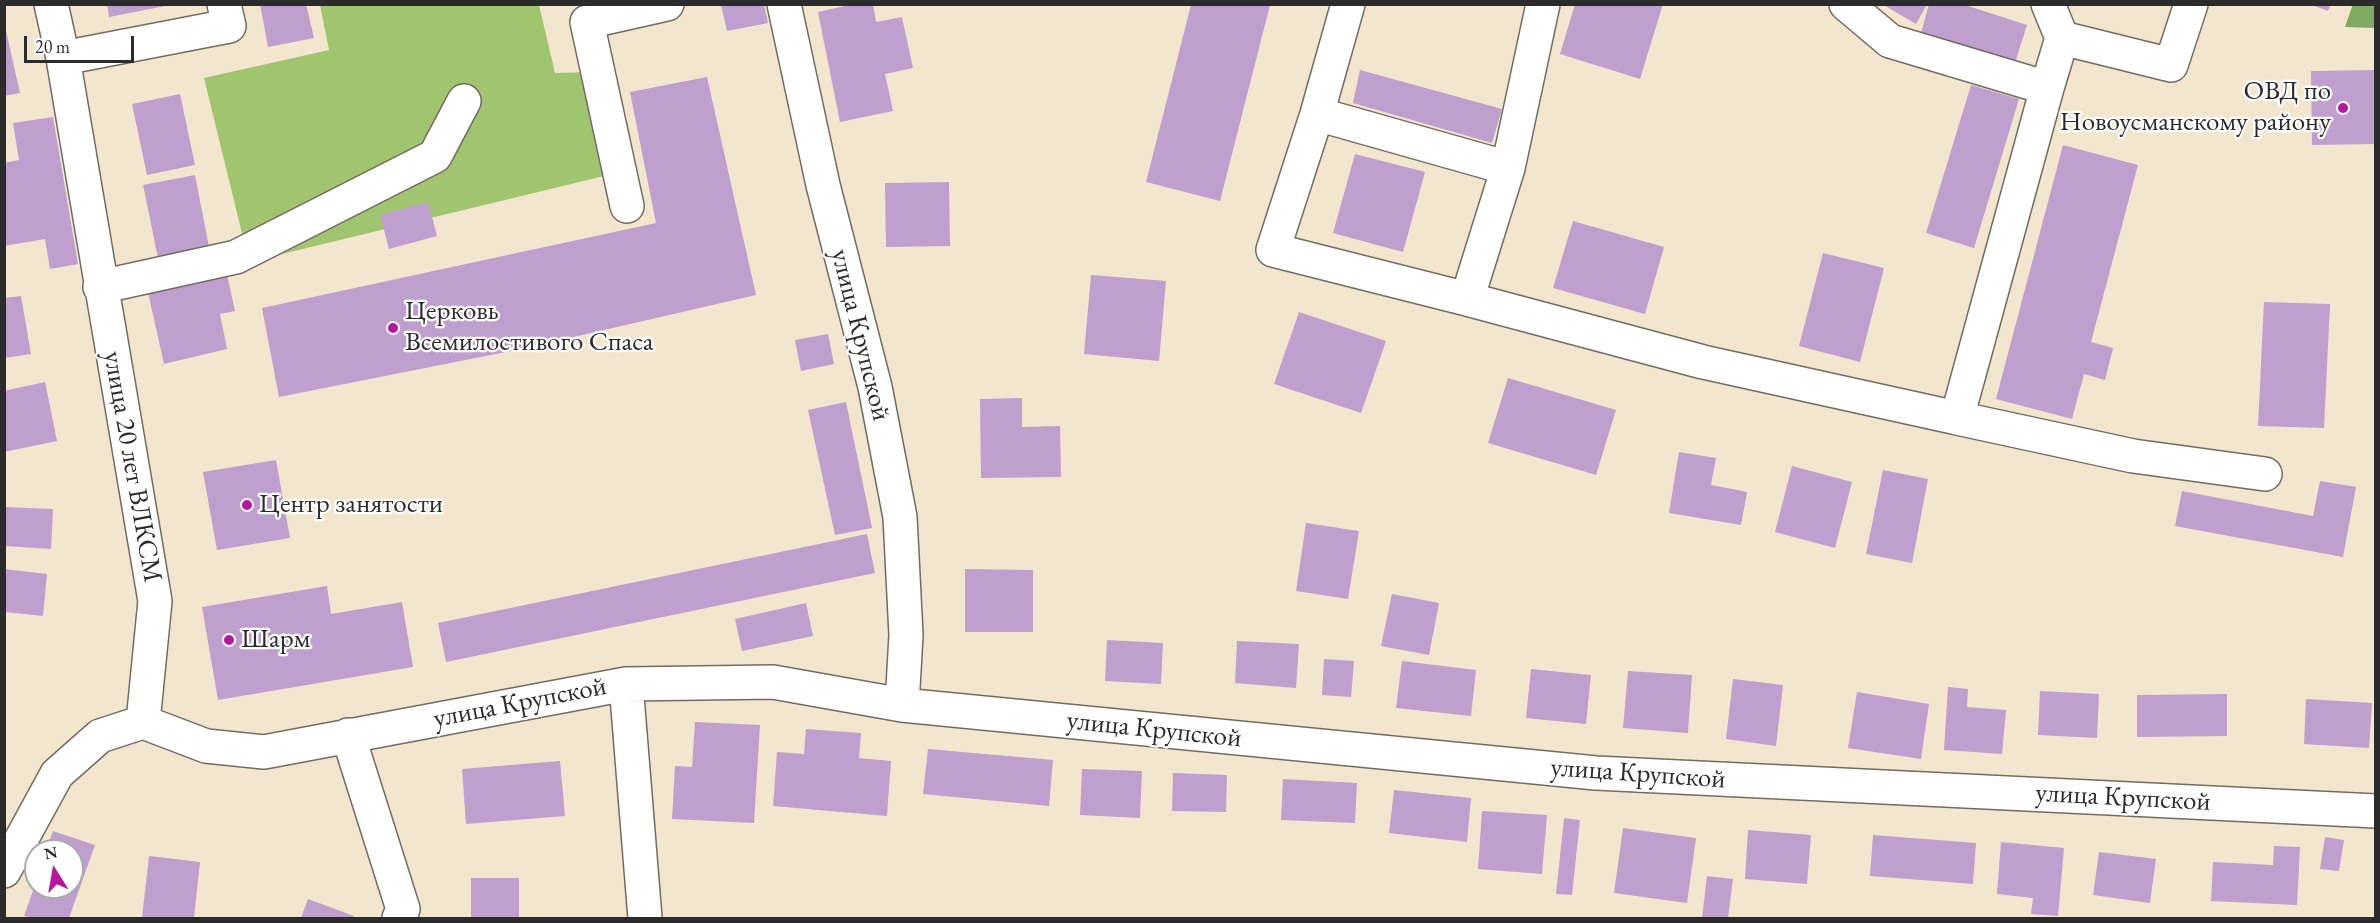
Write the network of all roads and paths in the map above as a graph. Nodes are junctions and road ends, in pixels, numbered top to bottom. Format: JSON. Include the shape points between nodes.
{"nodes":[{"id":1,"x":51,"y":4,"type":"edge"},
{"id":2,"x":224,"y":4,"type":"edge"},
{"id":3,"x":667,"y":4,"type":"edge"},
{"id":4,"x":784,"y":4,"type":"edge"},
{"id":5,"x":1348,"y":4,"type":"edge"},
{"id":6,"x":1543,"y":4,"type":"edge"},
{"id":7,"x":1846,"y":4,"type":"edge"},
{"id":8,"x":2048,"y":4,"type":"edge"},
{"id":9,"x":2191,"y":4,"type":"edge"},
{"id":10,"x":2062,"y":38,"type":"junction"},
{"id":11,"x":63,"y":58,"type":"junction"},
{"id":12,"x":2047,"y":88,"type":"junction"},
{"id":13,"x":464,"y":101,"type":"dead end"},
{"id":14,"x":1317,"y":114,"type":"junction"},
{"id":15,"x":1508,"y":168,"type":"junction"},
{"id":16,"x":627,"y":206,"type":"dead end"},
{"id":17,"x":100,"y":287,"type":"junction"},
{"id":18,"x":1467,"y":299,"type":"junction"},
{"id":19,"x":1957,"y":418,"type":"junction"},
{"id":20,"x":2265,"y":474,"type":"dead end"},
{"id":21,"x":626,"y":684,"type":"junction"},
{"id":22,"x":902,"y":705,"type":"junction"},
{"id":23,"x":143,"y":722,"type":"junction"},
{"id":24,"x":348,"y":735,"type":"junction"},
{"id":25,"x":2376,"y":810,"type":"edge"},
{"id":26,"x":4,"y":871,"type":"edge"},
{"id":27,"x":399,"y":918,"type":"edge"},
{"id":28,"x":645,"y":918,"type":"edge"}],
"edges":[{"from":1,"to":11,"type":"street","name":"улица 20 лет ВЛКСМ"},
{"from":2,"to":11,"type":"street","via":[[229,26]]},
{"from":3,"to":16,"type":"street","via":[[587,22]]},
{"from":4,"to":22,"type":"street","name":"улица Крупской","via":[[823,185],[875,387],[900,517],[906,635]]},
{"from":5,"to":14,"type":"street"},
{"from":6,"to":15,"type":"street"},
{"from":7,"to":12,"type":"street","via":[[1890,41]]},
{"from":8,"to":10,"type":"street"},
{"from":9,"to":10,"type":"street","via":[[2171,65]]},
{"from":10,"to":12,"type":"street"},
{"from":11,"to":17,"type":"street","name":"улица 20 лет ВЛКСМ"},
{"from":12,"to":19,"type":"street"},
{"from":13,"to":17,"type":"street","via":[[435,156],[236,257]]},
{"from":14,"to":15,"type":"street"},
{"from":14,"to":18,"type":"street","via":[[1273,250]]},
{"from":15,"to":18,"type":"street"},
{"from":17,"to":23,"type":"street","name":"улица 20 лет ВЛКСМ","via":[[155,601]]},
{"from":18,"to":19,"type":"street","via":[[1702,362]]},
{"from":19,"to":20,"type":"street","via":[[2133,456]]},
{"from":21,"to":22,"type":"street","name":"улица Крупской","via":[[773,682]]},
{"from":21,"to":24,"type":"street","name":"улица Крупской"},
{"from":21,"to":28,"type":"street"},
{"from":22,"to":25,"type":"street","name":"улица Крупской","via":[[1596,773]]},
{"from":23,"to":24,"type":"street","name":"улица Крупской","via":[[206,746],[264,752]]},
{"from":23,"to":26,"type":"street","via":[[100,736],[57,774]]},
{"from":24,"to":27,"type":"street","via":[[403,909]]}]}
